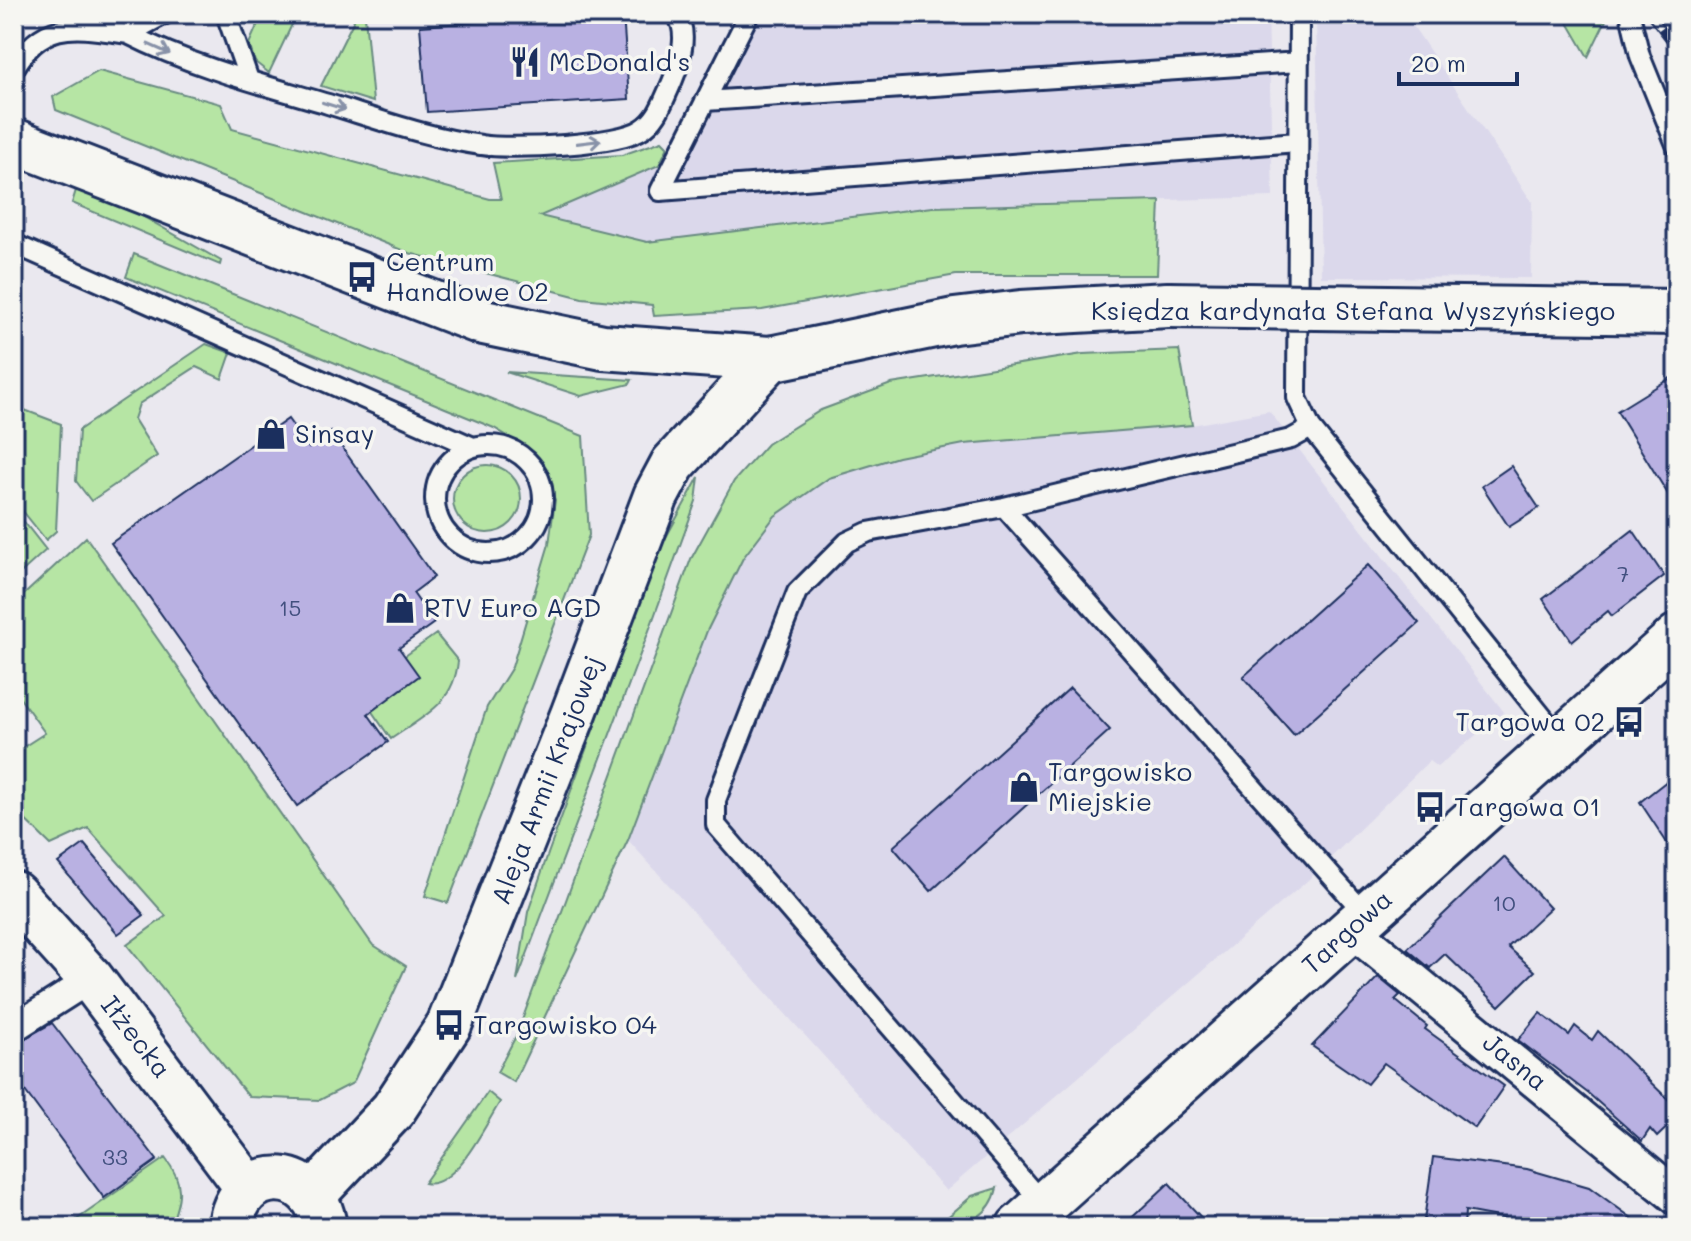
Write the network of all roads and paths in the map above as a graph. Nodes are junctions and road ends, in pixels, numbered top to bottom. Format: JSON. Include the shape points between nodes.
{"nodes":[{"id":1,"x":165,"y":14,"type":"edge"},
{"id":2,"x":226,"y":14,"type":"edge"},
{"id":3,"x":676,"y":14,"type":"edge"},
{"id":4,"x":749,"y":14,"type":"edge"},
{"id":5,"x":1299,"y":14,"type":"edge"},
{"id":6,"x":1630,"y":14,"type":"edge"},
{"id":7,"x":128,"y":34,"type":"junction"},
{"id":8,"x":1299,"y":62,"type":"junction"},
{"id":9,"x":14,"y":69,"type":"edge"},
{"id":10,"x":249,"y":80,"type":"junction"},
{"id":11,"x":705,"y":101,"type":"junction"},
{"id":12,"x":14,"y":141,"type":"edge"},
{"id":13,"x":1298,"y":142,"type":"junction"},
{"id":14,"x":1677,"y":147,"type":"edge"},
{"id":15,"x":14,"y":244,"type":"edge"},
{"id":16,"x":1677,"y":312,"type":"edge"},
{"id":17,"x":770,"y":359,"type":"junction"},
{"id":18,"x":1311,"y":428,"type":"junction"},
{"id":19,"x":473,"y":447,"type":"junction"},
{"id":20,"x":1004,"y":507,"type":"junction"},
{"id":21,"x":1677,"y":637,"type":"edge"},
{"id":22,"x":1561,"y":741,"type":"junction"},
{"id":23,"x":14,"y":894,"type":"edge"},
{"id":24,"x":1359,"y":922,"type":"junction"},
{"id":25,"x":91,"y":979,"type":"junction"},
{"id":26,"x":14,"y":1028,"type":"edge"},
{"id":27,"x":1677,"y":1197,"type":"edge"},
{"id":28,"x":239,"y":1208,"type":"edge"},
{"id":29,"x":318,"y":1211,"type":"edge"},
{"id":30,"x":1031,"y":1216,"type":"edge"}],
"edges":[{"from":1,"to":7,"type":"lane"},
{"from":2,"to":10,"type":"lane"},
{"from":10,"to":3,"type":"lane","one_way":true,"via":[[482,146],[626,137],[657,116],[673,79],[682,47]]},
{"from":4,"to":11,"type":"lane"},
{"from":5,"to":8,"type":"lane"},
{"from":6,"to":14,"type":"lane","via":[[1640,56]]},
{"from":7,"to":9,"type":"lane","via":[[80,28],[51,32],[28,44]]},
{"from":7,"to":10,"type":"lane","one_way":true,"via":[[165,53]]},
{"from":8,"to":11,"type":"lane"},
{"from":8,"to":13,"type":"lane"},
{"from":11,"to":13,"type":"lane","via":[[660,191]]},
{"from":12,"to":17,"type":"street","name":"Księdza kardynała Stefana Wyszyńskiego","via":[[479,321],[603,347]]},
{"from":13,"to":18,"type":"lane","via":[[1297,398]]},
{"from":15,"to":19,"type":"lane"},
{"from":16,"to":17,"type":"street","name":"Księdza kardynała Stefana Wyszyńskiego","bridge":true,"via":[[1168,305],[954,321]]},
{"from":17,"to":29,"type":"street","name":"Aleja Armii Krajowej","via":[[673,464],[656,496],[449,1025]]},
{"from":18,"to":20,"type":"lane","via":[[1291,439]]},
{"from":18,"to":22,"type":"lane"},
{"from":19,"to":19,"type":"lane","via":[[508,448],[524,458],[542,487],[543,505],[533,530],[513,548],[496,553],[461,546],[438,519],[436,484],[444,468]]},
{"from":20,"to":24,"type":"lane"},
{"from":20,"to":30,"type":"lane","via":[[868,532],[847,542],[797,592],[716,800],[716,825]]},
{"from":21,"to":22,"type":"street","name":"Targowa"},
{"from":22,"to":24,"type":"street","name":"Targowa"},
{"from":23,"to":25,"type":"street","name":"Iłżecka"},
{"from":24,"to":27,"type":"street","name":"Jasna"},
{"from":24,"to":30,"type":"street","name":"Targowa"},
{"from":25,"to":26,"type":"street"},
{"from":25,"to":28,"type":"street","name":"Iłżecka"},
{"from":28,"to":29,"type":"street","via":[[267,1179],[288,1180]]}]}
